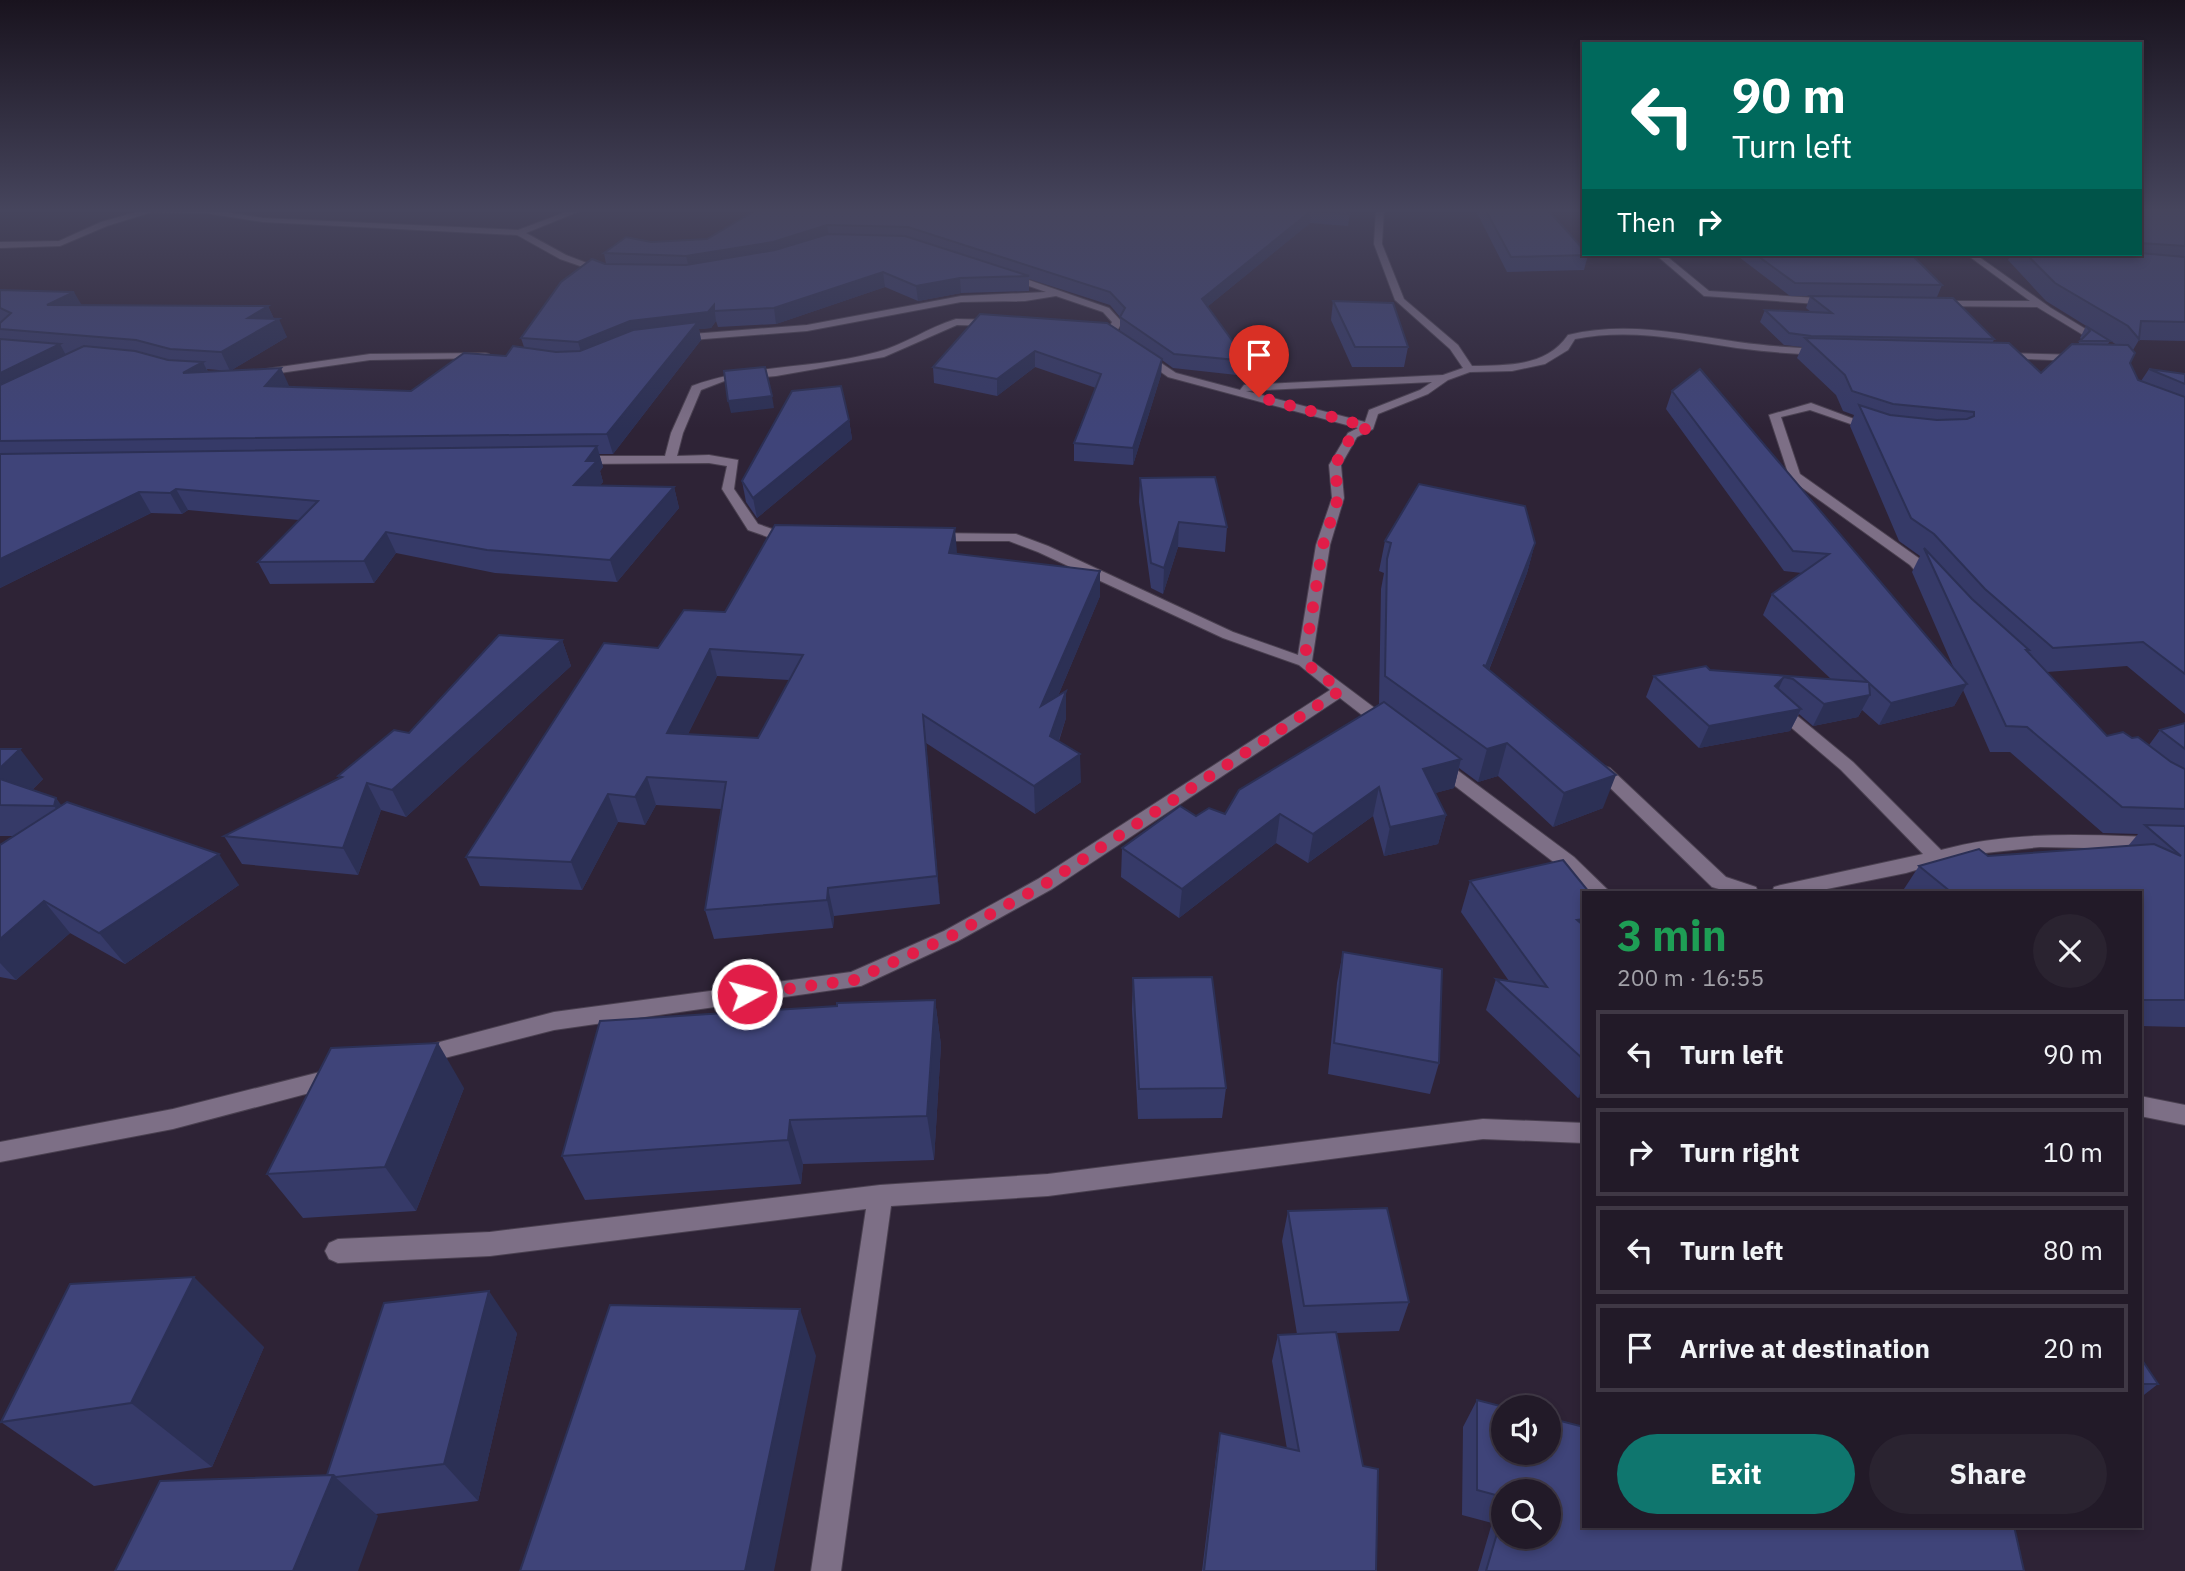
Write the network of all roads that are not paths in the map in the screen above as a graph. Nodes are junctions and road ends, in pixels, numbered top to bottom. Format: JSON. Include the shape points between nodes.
{"nodes":[{"id":1,"x":1024,"y":282,"type":"edge"},
{"id":2,"x":1393,"y":282,"type":"edge"},
{"id":3,"x":1693,"y":282,"type":"edge"},
{"id":4,"x":2011,"y":282,"type":"edge"},
{"id":5,"x":1056,"y":293,"type":"junction"},
{"id":6,"x":1842,"y":303,"type":"edge"},
{"id":7,"x":1925,"y":304,"type":"edge"},
{"id":8,"x":2042,"y":304,"type":"junction"},
{"id":9,"x":1008,"y":324,"type":"edge"},
{"id":10,"x":1085,"y":330,"type":"edge"},
{"id":11,"x":662,"y":340,"type":"edge"},
{"id":12,"x":1120,"y":340,"type":"junction"},
{"id":13,"x":2112,"y":349,"type":"edge"},
{"id":14,"x":1835,"y":352,"type":"edge"},
{"id":15,"x":498,"y":356,"type":"edge"},
{"id":16,"x":1984,"y":356,"type":"edge"},
{"id":17,"x":2094,"y":358,"type":"edge"},
{"id":18,"x":1469,"y":369,"type":"junction"},
{"id":19,"x":253,"y":374,"type":"edge"},
{"id":20,"x":1444,"y":378,"type":"junction"},
{"id":21,"x":1233,"y":389,"type":"junction"},
{"id":22,"x":1369,"y":427,"type":"junction"},
{"id":23,"x":1893,"y":432,"type":"edge"},
{"id":24,"x":558,"y":460,"type":"edge"},
{"id":25,"x":670,"y":460,"type":"junction"},
{"id":26,"x":916,"y":537,"type":"edge"},
{"id":27,"x":802,"y":544,"type":"edge"},
{"id":28,"x":1940,"y":590,"type":"edge"},
{"id":29,"x":1304,"y":662,"type":"junction"},
{"id":30,"x":1341,"y":690,"type":"junction"},
{"id":31,"x":1775,"y":706,"type":"edge"},
{"id":32,"x":1394,"y":731,"type":"edge"},
{"id":33,"x":1427,"y":756,"type":"edge"},
{"id":34,"x":1604,"y":772,"type":"edge"},
{"id":35,"x":2185,"y":844,"type":"edge"},
{"id":36,"x":1936,"y":856,"type":"junction"},
{"id":37,"x":1600,"y":891,"type":"edge"},
{"id":38,"x":1746,"y":891,"type":"edge"},
{"id":39,"x":1786,"y":891,"type":"edge"},
{"id":40,"x":396,"y":1061,"type":"edge"},
{"id":41,"x":357,"y":1072,"type":"edge"},
{"id":42,"x":2142,"y":1106,"type":"edge"},
{"id":43,"x":2185,"y":1115,"type":"edge"},
{"id":44,"x":1582,"y":1133,"type":"edge"},
{"id":45,"x":0,"y":1152,"type":"edge"},
{"id":46,"x":880,"y":1196,"type":"junction"},
{"id":47,"x":338,"y":1251,"type":"dead end"},
{"id":48,"x":825,"y":1571,"type":"edge"}],
"edges":[{"from":1,"to":5,"type":"street"},
{"from":2,"to":18,"type":"street","via":[[1400,300],[1454,347]]},
{"from":3,"to":6,"type":"street","via":[[1707,294]]},
{"from":4,"to":8,"type":"street"},
{"from":5,"to":11,"type":"street","via":[[961,299],[807,328]]},
{"from":5,"to":12,"type":"street","via":[[1106,310],[1117,322]]},
{"from":7,"to":8,"type":"street"},
{"from":8,"to":13,"type":"street"},
{"from":9,"to":25,"type":"street","via":[[956,322],[880,355],[725,377],[696,388]]},
{"from":10,"to":12,"type":"street"},
{"from":12,"to":21,"type":"street","via":[[1172,375]]},
{"from":14,"to":18,"type":"street","via":[[1761,349],[1645,331],[1589,332],[1572,337],[1551,359],[1509,368]]},
{"from":15,"to":19,"type":"street","via":[[370,357]]},
{"from":16,"to":17,"type":"street"},
{"from":18,"to":20,"type":"street"},
{"from":20,"to":21,"type":"street"},
{"from":20,"to":22,"type":"street","via":[[1424,392],[1373,411]]},
{"from":21,"to":22,"type":"street"},
{"from":22,"to":29,"type":"street","via":[[1352,435],[1335,465],[1338,498],[1323,545]]},
{"from":23,"to":28,"type":"street","via":[[1811,406],[1775,415],[1794,475],[1914,562]]},
{"from":24,"to":25,"type":"street"},
{"from":25,"to":27,"type":"street","via":[[734,463],[728,489],[753,527]]},
{"from":26,"to":29,"type":"street","via":[[1011,537],[1228,635]]},
{"from":29,"to":30,"type":"street"},
{"from":30,"to":32,"type":"street"},
{"from":30,"to":40,"type":"street","via":[[1045,884],[951,936],[854,980],[554,1021]]},
{"from":31,"to":36,"type":"street","via":[[1847,766]]},
{"from":33,"to":37,"type":"street"},
{"from":34,"to":38,"type":"street","via":[[1719,882]]},
{"from":35,"to":36,"type":"street","via":[[2040,841]]},
{"from":36,"to":39,"type":"street"},
{"from":41,"to":45,"type":"street","via":[[173,1119]]},
{"from":42,"to":43,"type":"street"},
{"from":44,"to":46,"type":"street","via":[[1483,1129],[1048,1185]]},
{"from":46,"to":47,"type":"street","via":[[490,1244]]},
{"from":46,"to":48,"type":"street"}]}
